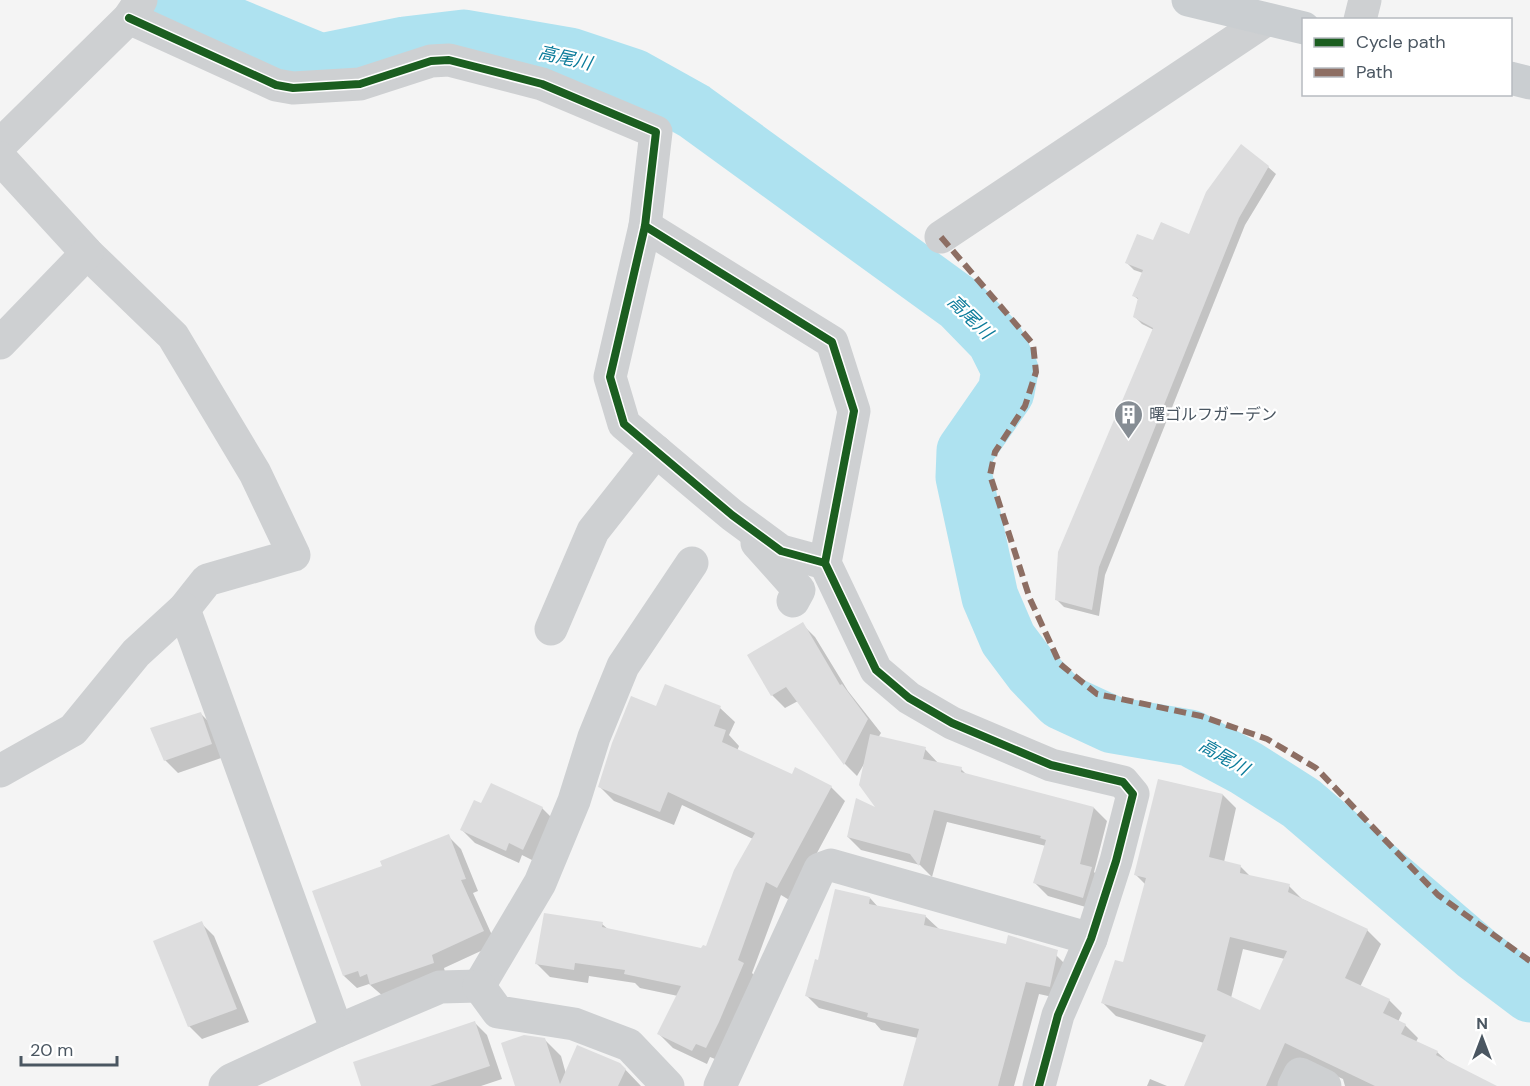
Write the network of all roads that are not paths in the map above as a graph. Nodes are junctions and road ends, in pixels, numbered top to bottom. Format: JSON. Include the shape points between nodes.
{"nodes":[{"id":1,"x":1188,"y":0,"type":"edge"},
{"id":2,"x":1365,"y":0,"type":"edge"},
{"id":3,"x":135,"y":9,"type":"edge"},
{"id":4,"x":1360,"y":18,"type":"edge"},
{"id":5,"x":1266,"y":20,"type":"junction"},
{"id":6,"x":1302,"y":28,"type":"edge"},
{"id":7,"x":1512,"y":78,"type":"edge"},
{"id":8,"x":1530,"y":82,"type":"edge"},
{"id":9,"x":0,"y":145,"type":"edge"},
{"id":10,"x":0,"y":158,"type":"edge"},
{"id":11,"x":645,"y":226,"type":"junction"},
{"id":12,"x":941,"y":237,"type":"dead end"},
{"id":13,"x":87,"y":253,"type":"junction"},
{"id":14,"x":0,"y":343,"type":"edge"},
{"id":15,"x":656,"y":451,"type":"junction"},
{"id":16,"x":732,"y":515,"type":"junction"},
{"id":17,"x":692,"y":563,"type":"dead end"},
{"id":18,"x":825,"y":563,"type":"junction"},
{"id":19,"x":793,"y":602,"type":"dead end"},
{"id":20,"x":184,"y":609,"type":"junction"},
{"id":21,"x":551,"y":629,"type":"dead end"},
{"id":22,"x":0,"y":771,"type":"edge"},
{"id":23,"x":1091,"y":939,"type":"junction"},
{"id":24,"x":479,"y":986,"type":"junction"},
{"id":25,"x":338,"y":1031,"type":"junction"},
{"id":26,"x":727,"y":1085,"type":"edge"},
{"id":27,"x":225,"y":1086,"type":"edge"},
{"id":28,"x":668,"y":1086,"type":"edge"},
{"id":29,"x":1039,"y":1086,"type":"edge"},
{"id":30,"x":1294,"y":1086,"type":"edge"},
{"id":31,"x":1325,"y":1086,"type":"edge"}],
"edges":[{"from":1,"to":5,"type":"main road"},
{"from":2,"to":4,"type":"street"},
{"from":3,"to":9,"type":"street"},
{"from":3,"to":11,"type":"street","via":[[276,85],[293,88],[360,84],[431,61],[450,60],[542,84],[656,132]]},
{"from":5,"to":6,"type":"main road"},
{"from":5,"to":12,"type":"street"},
{"from":7,"to":8,"type":"main road"},
{"from":10,"to":13,"type":"street"},
{"from":11,"to":15,"type":"street","via":[[610,377],[624,424]]},
{"from":11,"to":18,"type":"street","via":[[832,342],[854,411]]},
{"from":13,"to":14,"type":"street"},
{"from":13,"to":20,"type":"street","via":[[173,336],[255,473],[294,555],[207,580]]},
{"from":15,"to":16,"type":"street"},
{"from":15,"to":21,"type":"street","via":[[593,531]]},
{"from":16,"to":18,"type":"street","via":[[781,551]]},
{"from":16,"to":19,"type":"street","via":[[800,590]]},
{"from":17,"to":24,"type":"street","via":[[623,666],[540,883]]},
{"from":18,"to":23,"type":"street","via":[[876,670],[909,698],[952,723],[1051,765],[1123,782],[1133,794]]},
{"from":20,"to":22,"type":"street","via":[[136,653],[73,730]]},
{"from":20,"to":25,"type":"street"},
{"from":23,"to":26,"type":"street","via":[[831,865],[820,870]]},
{"from":23,"to":29,"type":"street","via":[[1058,1015]]},
{"from":24,"to":25,"type":"street","via":[[440,987]]},
{"from":24,"to":28,"type":"street","via":[[498,1012],[574,1024],[629,1045]]},
{"from":25,"to":27,"type":"street"},
{"from":30,"to":31,"type":"street","via":[[1300,1074]]}]}
